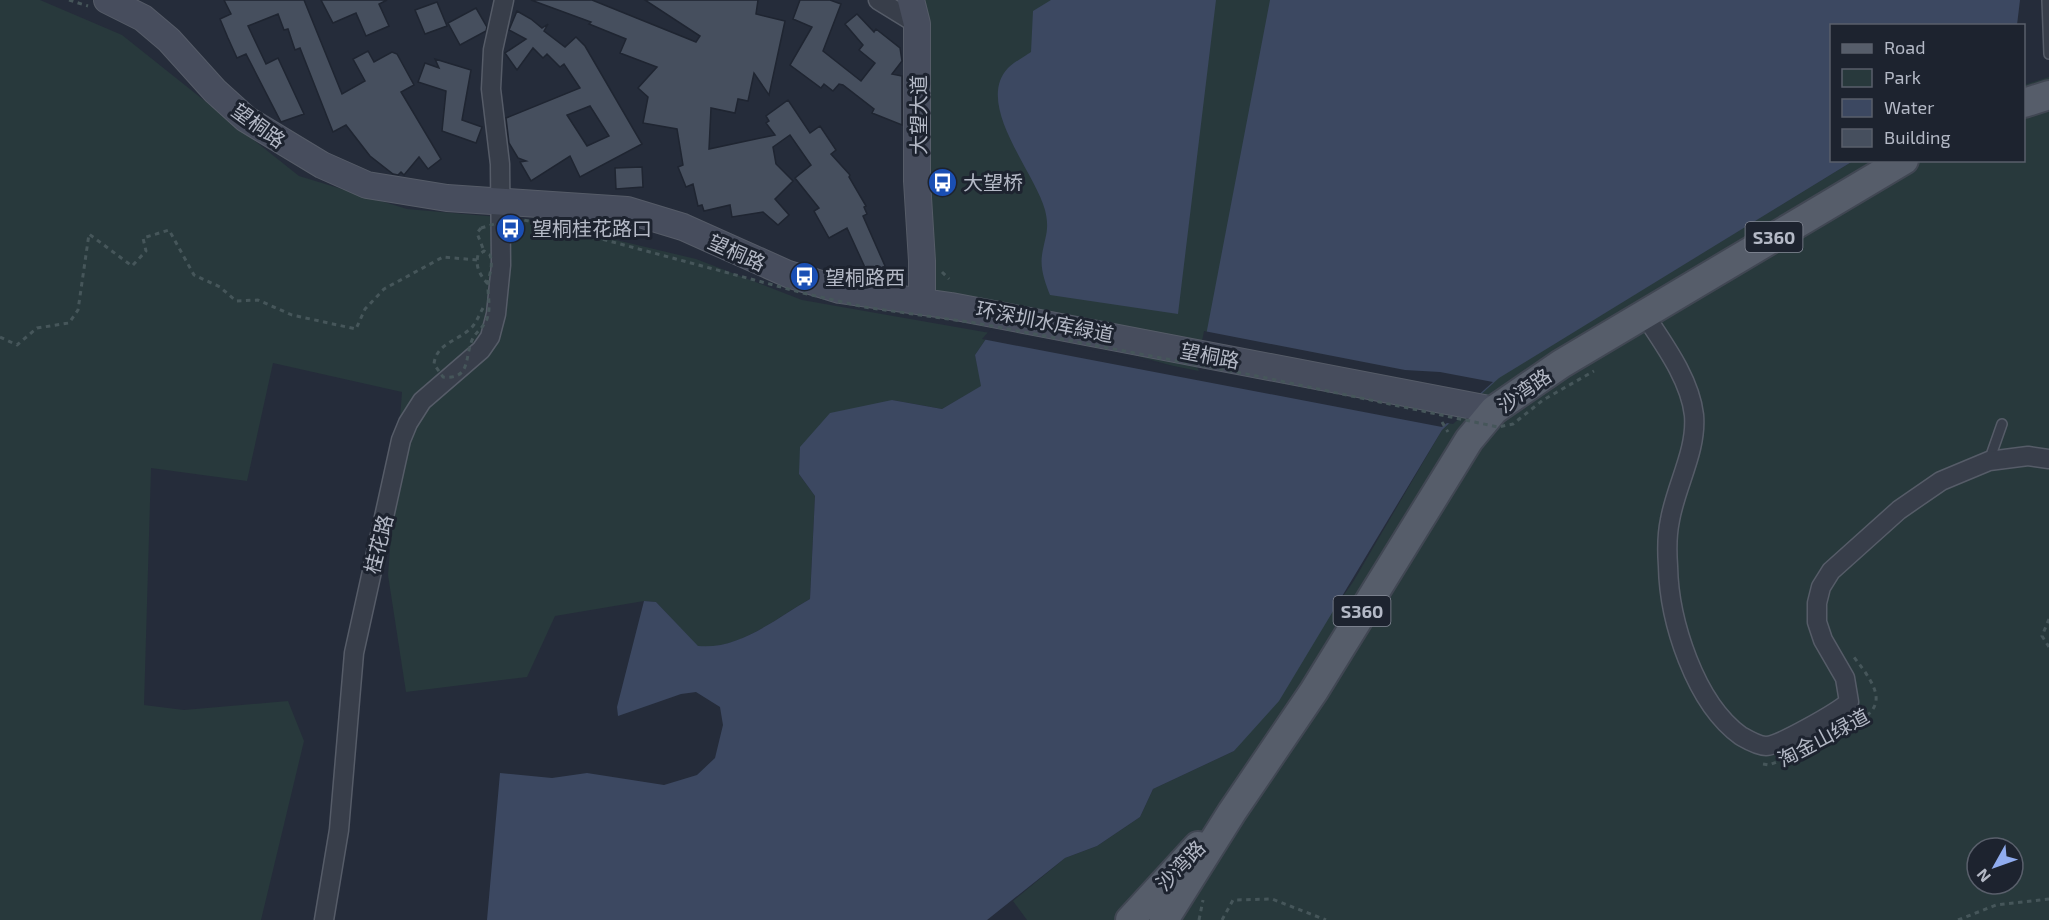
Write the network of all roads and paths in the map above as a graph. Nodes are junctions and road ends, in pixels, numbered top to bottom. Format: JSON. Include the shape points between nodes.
{"nodes":[{"id":1,"x":107,"y":0,"type":"edge"},
{"id":2,"x":504,"y":0,"type":"edge"},
{"id":3,"x":878,"y":0,"type":"edge"},
{"id":4,"x":2048,"y":0,"type":"edge"},
{"id":5,"x":914,"y":12,"type":"edge"},
{"id":6,"x":2049,"y":54,"type":"edge"},
{"id":7,"x":2049,"y":95,"type":"edge"},
{"id":8,"x":2025,"y":103,"type":"edge"},
{"id":9,"x":1901,"y":162,"type":"edge"},
{"id":10,"x":499,"y":202,"type":"junction"},
{"id":11,"x":484,"y":251,"type":"junction"},
{"id":12,"x":477,"y":260,"type":"junction"},
{"id":13,"x":488,"y":284,"type":"junction"},
{"id":14,"x":922,"y":302,"type":"junction"},
{"id":15,"x":483,"y":308,"type":"dead end"},
{"id":16,"x":1644,"y":314,"type":"junction"},
{"id":17,"x":0,"y":337,"type":"edge"},
{"id":18,"x":1602,"y":366,"type":"dead end"},
{"id":19,"x":1440,"y":409,"type":"junction"},
{"id":20,"x":1494,"y":410,"type":"junction"},
{"id":21,"x":2002,"y":424,"type":"dead end"},
{"id":22,"x":1448,"y":432,"type":"dead end"},
{"id":23,"x":2049,"y":459,"type":"edge"},
{"id":24,"x":1989,"y":461,"type":"junction"},
{"id":25,"x":2049,"y":619,"type":"edge"},
{"id":26,"x":2049,"y":647,"type":"edge"},
{"id":27,"x":1852,"y":654,"type":"dead end"},
{"id":28,"x":1839,"y":729,"type":"dead end"},
{"id":29,"x":1786,"y":758,"type":"dead end"},
{"id":30,"x":1759,"y":762,"type":"dead end"},
{"id":31,"x":1232,"y":812,"type":"junction"},
{"id":32,"x":2049,"y":899,"type":"edge"},
{"id":33,"x":1172,"y":914,"type":"edge"},
{"id":34,"x":324,"y":920,"type":"edge"},
{"id":35,"x":1130,"y":920,"type":"edge"},
{"id":36,"x":1222,"y":920,"type":"edge"},
{"id":37,"x":1326,"y":920,"type":"edge"},
{"id":38,"x":1958,"y":920,"type":"edge"}],
"edges":[{"from":1,"to":10,"type":"main road","name":"望桐路","via":[[143,18],[169,40],[246,119],[322,165],[368,185]]},
{"from":2,"to":10,"type":"street","name":"桂花路","via":[[491,89],[500,164]]},
{"from":3,"to":5,"type":"street"},
{"from":4,"to":6,"type":"lane"},
{"from":5,"to":14,"type":"main road","name":"大望大道"},
{"from":7,"to":8,"type":"main road"},
{"from":9,"to":16,"type":"main road","name":"沙湾路","number":"S360"},
{"from":10,"to":14,"type":"main road","name":"望桐路","via":[[627,210],[683,227],[788,274],[840,290]]},
{"from":10,"to":34,"type":"street","name":"桂花路","via":[[500,284],[490,337],[481,350],[422,401],[401,440],[354,653],[339,830]]},
{"from":11,"to":12,"type":"path","bridge":true},
{"from":11,"to":13,"type":"path","bridge":true,"via":[[492,262]]},
{"from":11,"to":18,"type":"path","name":"环深圳水库緑道","bridge":true,"via":[[477,233],[481,228],[514,218],[864,307],[1117,349],[1498,427],[1513,424],[1543,400]]},
{"from":12,"to":13,"type":"path","bridge":true,"via":[[479,273]]},
{"from":12,"to":17,"type":"path","via":[[443,257],[384,289],[365,309],[356,329],[292,315],[258,300],[236,301],[220,286],[194,275],[169,230],[143,238],[146,251],[132,266],[89,234],[78,310],[69,323],[37,328],[17,345]]},
{"from":13,"to":15,"type":"path","bridge":true,"via":[[490,308],[473,338],[466,366],[453,378],[443,377],[434,364],[435,357],[440,349],[472,328]]},
{"from":14,"to":19,"type":"main road","name":"望桐路"},
{"from":16,"to":20,"type":"main road","name":"沙湾路","number":"S360"},
{"from":16,"to":24,"type":"street","name":"淘金山绿道","via":[[1688,392],[1694,413],[1694,433],[1670,521],[1668,567],[1679,630],[1696,680],[1712,706],[1727,726],[1749,741],[1766,747],[1781,742],[1837,713],[1849,702],[1845,678],[1817,622],[1821,587],[1831,570],[1918,495]]},
{"from":19,"to":20,"type":"main road","name":"望桐路"},
{"from":19,"to":22,"type":"path"},
{"from":20,"to":31,"type":"main road","name":"沙湾路","number":"S360","via":[[1469,440],[1314,691]]},
{"from":21,"to":24,"type":"lane"},
{"from":23,"to":24,"type":"street","name":"淘金山绿道","via":[[2028,456]]},
{"from":25,"to":26,"type":"path","via":[[2042,636]]},
{"from":27,"to":28,"type":"path","name":"淘金山绿道","via":[[1873,681],[1876,707],[1866,718]]},
{"from":29,"to":30,"type":"path","name":"淘金山绿道","via":[[1769,765]]},
{"from":31,"to":33,"type":"main road","name":"沙湾路","number":"S360"},
{"from":31,"to":35,"type":"main road","name":"沙湾路","number":"S360"},
{"from":32,"to":38,"type":"path","via":[[1996,905]]},
{"from":36,"to":37,"type":"path","via":[[1233,900],[1272,900]]}]}
